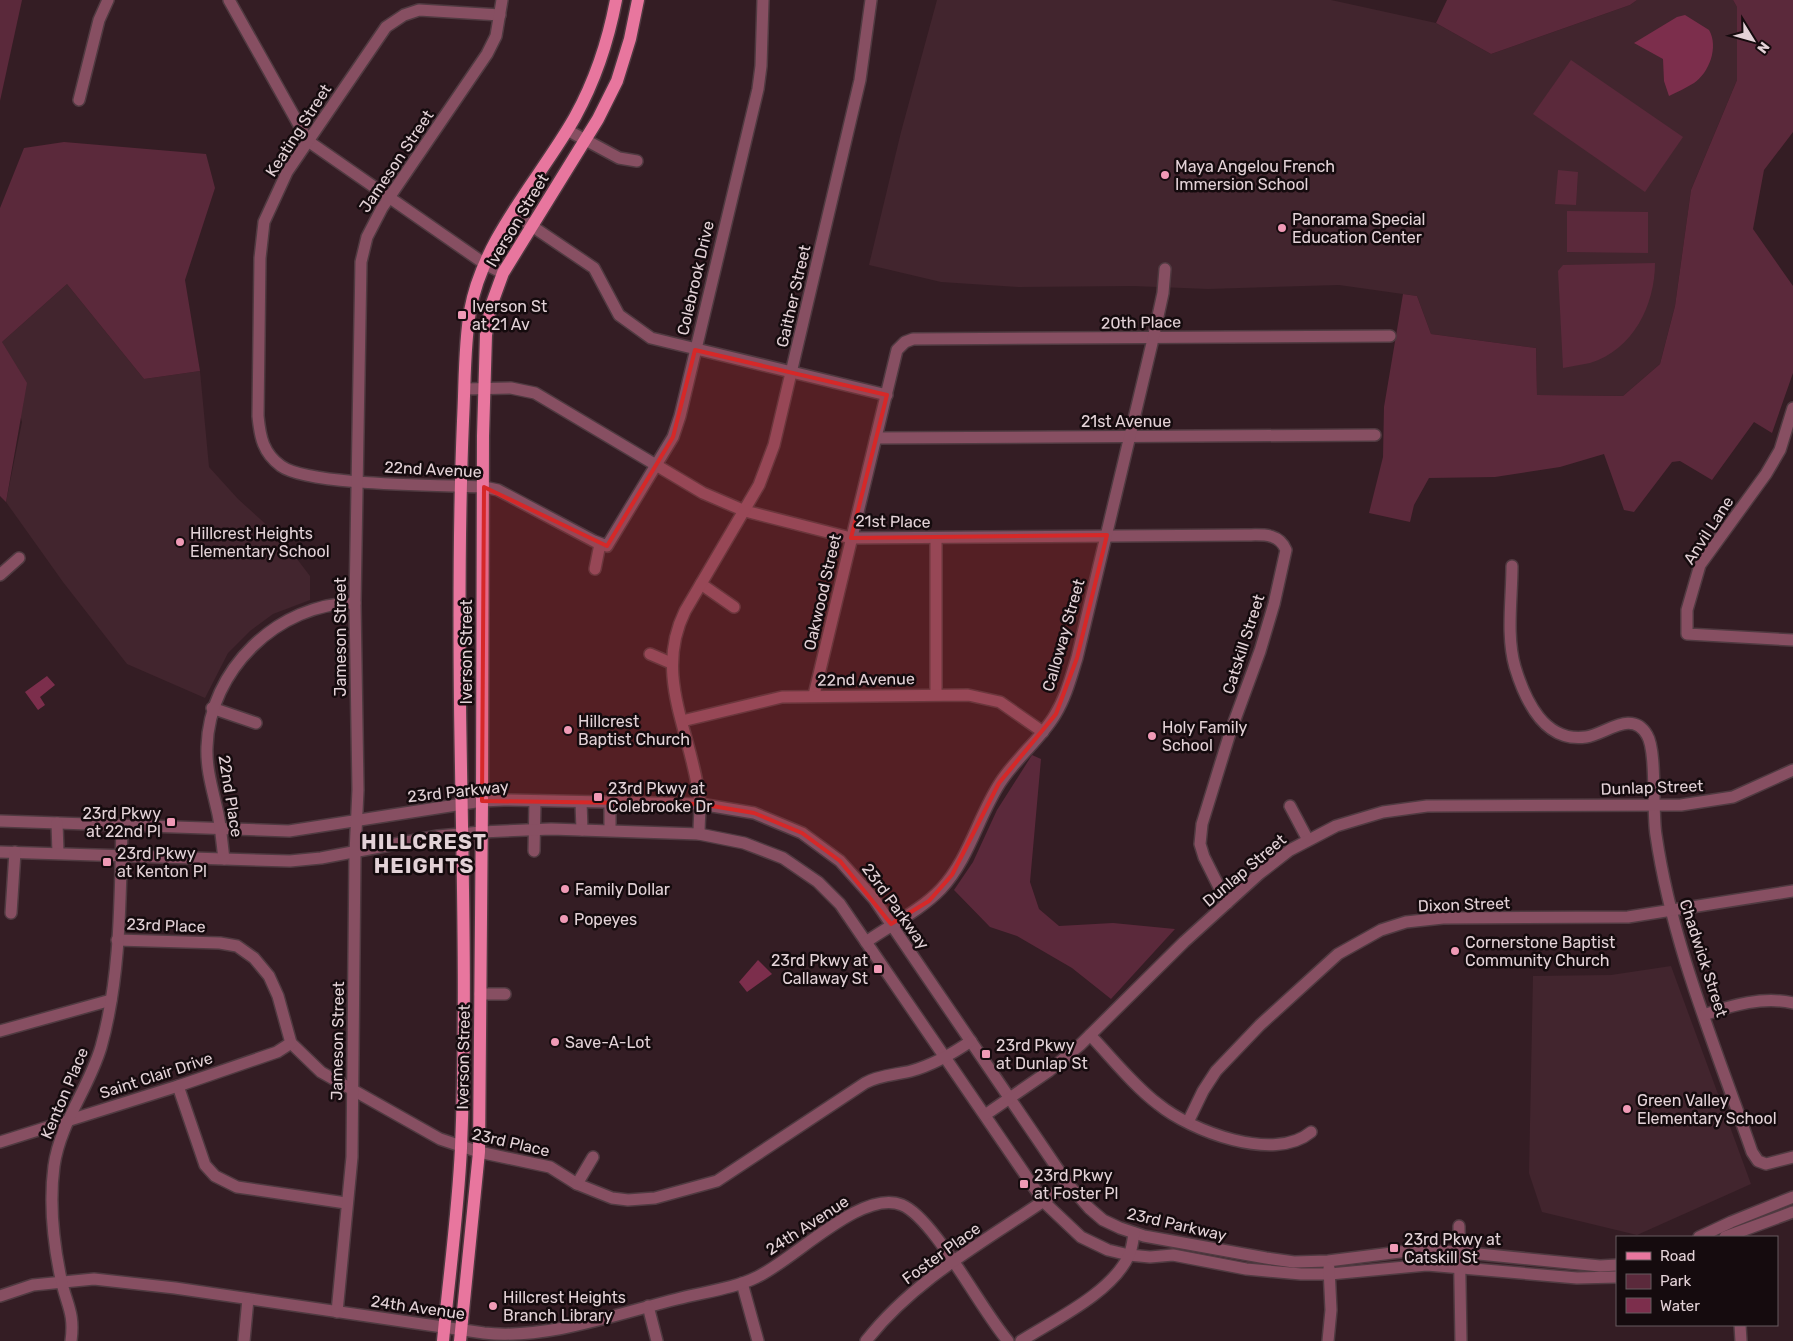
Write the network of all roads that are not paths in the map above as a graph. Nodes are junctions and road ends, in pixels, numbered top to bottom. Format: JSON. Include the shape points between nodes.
{"nodes":[{"id":1,"x":108,"y":0,"type":"edge"},
{"id":2,"x":229,"y":0,"type":"edge"},
{"id":3,"x":502,"y":0,"type":"edge"},
{"id":4,"x":616,"y":0,"type":"edge"},
{"id":5,"x":638,"y":0,"type":"edge"},
{"id":6,"x":763,"y":0,"type":"edge"},
{"id":7,"x":871,"y":0,"type":"edge"},
{"id":8,"x":500,"y":15,"type":"junction"},
{"id":9,"x":79,"y":100,"type":"dead end"},
{"id":10,"x":567,"y":130,"type":"junction"},
{"id":11,"x":585,"y":140,"type":"junction"},
{"id":12,"x":308,"y":141,"type":"junction"},
{"id":13,"x":637,"y":161,"type":"dead end"},
{"id":14,"x":390,"y":196,"type":"junction"},
{"id":15,"x":514,"y":214,"type":"junction"},
{"id":16,"x":531,"y":225,"type":"junction"},
{"id":17,"x":485,"y":264,"type":"junction"},
{"id":18,"x":1165,"y":269,"type":"dead end"},
{"id":19,"x":503,"y":273,"type":"junction"},
{"id":20,"x":1390,"y":336,"type":"dead end"},
{"id":21,"x":1153,"y":339,"type":"junction"},
{"id":22,"x":695,"y":350,"type":"junction"},
{"id":23,"x":897,"y":350,"type":"joint"},
{"id":24,"x":792,"y":373,"type":"junction"},
{"id":25,"x":484,"y":388,"type":"junction"},
{"id":26,"x":465,"y":389,"type":"junction"},
{"id":27,"x":887,"y":394,"type":"junction"},
{"id":28,"x":1793,"y":408,"type":"edge"},
{"id":29,"x":1375,"y":435,"type":"dead end"},
{"id":30,"x":1130,"y":437,"type":"junction"},
{"id":31,"x":876,"y":438,"type":"junction"},
{"id":32,"x":657,"y":466,"type":"junction"},
{"id":33,"x":304,"y":475,"type":"joint"},
{"id":34,"x":358,"y":481,"type":"junction"},
{"id":35,"x":460,"y":486,"type":"junction"},
{"id":36,"x":484,"y":487,"type":"junction"},
{"id":37,"x":745,"y":511,"type":"junction"},
{"id":38,"x":1107,"y":535,"type":"junction"},
{"id":39,"x":851,"y":538,"type":"junction"},
{"id":40,"x":936,"y":538,"type":"junction"},
{"id":41,"x":604,"y":545,"type":"junction"},
{"id":42,"x":19,"y":558,"type":"dead end"},
{"id":43,"x":1284,"y":563,"type":"joint"},
{"id":44,"x":1512,"y":566,"type":"dead end"},
{"id":45,"x":595,"y":569,"type":"dead end"},
{"id":46,"x":0,"y":575,"type":"edge"},
{"id":47,"x":702,"y":584,"type":"junction"},
{"id":48,"x":355,"y":603,"type":"junction"},
{"id":49,"x":734,"y":607,"type":"dead end"},
{"id":50,"x":1793,"y":640,"type":"edge"},
{"id":51,"x":650,"y":654,"type":"dead end"},
{"id":52,"x":671,"y":664,"type":"junction"},
{"id":53,"x":936,"y":694,"type":"junction"},
{"id":54,"x":814,"y":696,"type":"junction"},
{"id":55,"x":212,"y":708,"type":"junction"},
{"id":56,"x":682,"y":721,"type":"junction"},
{"id":57,"x":256,"y":723,"type":"dead end"},
{"id":58,"x":1043,"y":732,"type":"junction"},
{"id":59,"x":1793,"y":770,"type":"edge"},
{"id":60,"x":482,"y":801,"type":"junction"},
{"id":61,"x":534,"y":801,"type":"junction"},
{"id":62,"x":580,"y":802,"type":"junction"},
{"id":63,"x":610,"y":802,"type":"junction"},
{"id":64,"x":461,"y":804,"type":"junction"},
{"id":65,"x":700,"y":804,"type":"junction"},
{"id":66,"x":1290,"y":806,"type":"dead end"},
{"id":67,"x":1653,"y":806,"type":"junction"},
{"id":68,"x":0,"y":821,"type":"edge"},
{"id":69,"x":357,"y":821,"type":"junction"},
{"id":70,"x":57,"y":823,"type":"junction"},
{"id":71,"x":122,"y":825,"type":"junction"},
{"id":72,"x":221,"y":829,"type":"junction"},
{"id":73,"x":534,"y":829,"type":"junction"},
{"id":74,"x":582,"y":830,"type":"junction"},
{"id":75,"x":610,"y":830,"type":"junction"},
{"id":76,"x":481,"y":832,"type":"junction"},
{"id":77,"x":699,"y":834,"type":"junction"},
{"id":78,"x":462,"y":835,"type":"junction"},
{"id":79,"x":1308,"y":840,"type":"junction"},
{"id":80,"x":534,"y":851,"type":"dead end"},
{"id":81,"x":0,"y":852,"type":"edge"},
{"id":82,"x":15,"y":852,"type":"junction"},
{"id":83,"x":58,"y":853,"type":"junction"},
{"id":84,"x":355,"y":853,"type":"junction"},
{"id":85,"x":121,"y":856,"type":"junction"},
{"id":86,"x":224,"y":859,"type":"junction"},
{"id":87,"x":1793,"y":891,"type":"edge"},
{"id":88,"x":1227,"y":903,"type":"junction"},
{"id":89,"x":1670,"y":912,"type":"junction"},
{"id":90,"x":11,"y":913,"type":"dead end"},
{"id":91,"x":891,"y":924,"type":"junction"},
{"id":92,"x":117,"y":940,"type":"junction"},
{"id":93,"x":866,"y":942,"type":"junction"},
{"id":94,"x":480,"y":994,"type":"junction"},
{"id":95,"x":505,"y":994,"type":"dead end"},
{"id":96,"x":111,"y":1000,"type":"junction"},
{"id":97,"x":1793,"y":1004,"type":"edge"},
{"id":98,"x":1704,"y":1015,"type":"junction"},
{"id":99,"x":0,"y":1031,"type":"edge"},
{"id":100,"x":1090,"y":1035,"type":"junction"},
{"id":101,"x":971,"y":1041,"type":"junction"},
{"id":102,"x":291,"y":1043,"type":"junction"},
{"id":103,"x":946,"y":1058,"type":"junction"},
{"id":104,"x":178,"y":1086,"type":"junction"},
{"id":105,"x":353,"y":1092,"type":"junction"},
{"id":106,"x":1009,"y":1097,"type":"junction"},
{"id":107,"x":985,"y":1115,"type":"junction"},
{"id":108,"x":68,"y":1120,"type":"junction"},
{"id":109,"x":1188,"y":1122,"type":"junction"},
{"id":110,"x":1311,"y":1132,"type":"dead end"},
{"id":111,"x":0,"y":1142,"type":"edge"},
{"id":112,"x":461,"y":1147,"type":"junction"},
{"id":113,"x":478,"y":1152,"type":"junction"},
{"id":114,"x":594,"y":1157,"type":"dead end"},
{"id":115,"x":1793,"y":1157,"type":"edge"},
{"id":116,"x":577,"y":1184,"type":"junction"},
{"id":117,"x":1068,"y":1184,"type":"junction"},
{"id":118,"x":1793,"y":1197,"type":"edge"},
{"id":119,"x":1044,"y":1202,"type":"junction"},
{"id":120,"x":346,"y":1203,"type":"junction"},
{"id":121,"x":1793,"y":1212,"type":"edge"},
{"id":122,"x":1459,"y":1226,"type":"dead end"},
{"id":123,"x":1134,"y":1233,"type":"junction"},
{"id":124,"x":1730,"y":1233,"type":"edge"},
{"id":125,"x":1707,"y":1236,"type":"edge"},
{"id":126,"x":1459,"y":1252,"type":"junction"},
{"id":127,"x":1129,"y":1255,"type":"junction"},
{"id":128,"x":1328,"y":1261,"type":"junction"},
{"id":129,"x":953,"y":1263,"type":"junction"},
{"id":130,"x":1616,"y":1265,"type":"edge"},
{"id":131,"x":1460,"y":1267,"type":"junction"},
{"id":132,"x":1330,"y":1274,"type":"junction"},
{"id":133,"x":1616,"y":1277,"type":"edge"},
{"id":134,"x":61,"y":1280,"type":"junction"},
{"id":135,"x":742,"y":1283,"type":"junction"},
{"id":136,"x":0,"y":1296,"type":"edge"},
{"id":137,"x":248,"y":1299,"type":"junction"},
{"id":138,"x":648,"y":1306,"type":"junction"},
{"id":139,"x":337,"y":1312,"type":"junction"},
{"id":140,"x":1740,"y":1326,"type":"edge"},
{"id":141,"x":444,"y":1327,"type":"junction"},
{"id":142,"x":461,"y":1335,"type":"edge"},
{"id":143,"x":553,"y":1335,"type":"edge"},
{"id":144,"x":71,"y":1341,"type":"edge"},
{"id":145,"x":244,"y":1341,"type":"edge"},
{"id":146,"x":443,"y":1341,"type":"edge"},
{"id":147,"x":657,"y":1341,"type":"edge"},
{"id":148,"x":758,"y":1341,"type":"edge"},
{"id":149,"x":866,"y":1341,"type":"edge"},
{"id":150,"x":1008,"y":1341,"type":"edge"},
{"id":151,"x":1021,"y":1341,"type":"edge"},
{"id":152,"x":1328,"y":1341,"type":"edge"},
{"id":153,"x":1461,"y":1341,"type":"edge"},
{"id":154,"x":1741,"y":1341,"type":"edge"}],
"edges":[{"from":1,"to":9,"type":"street","via":[[97,28]]},
{"from":2,"to":12,"type":"street"},
{"from":3,"to":8,"type":"street","name":"Jameson Street"},
{"from":4,"to":10,"type":"main road","name":"Iverson Street","via":[[602,61]]},
{"from":5,"to":11,"type":"main road","name":"Iverson Street","via":[[617,81]]},
{"from":6,"to":22,"type":"street","name":"Colebrook Drive","via":[[758,89]]},
{"from":7,"to":24,"type":"street","name":"Gaither Street","via":[[860,80]]},
{"from":8,"to":12,"type":"street","name":"Keating Street","via":[[426,10],[399,18],[386,27]]},
{"from":8,"to":14,"type":"street","name":"Jameson Street","via":[[496,36],[487,54]]},
{"from":10,"to":11,"type":"street"},
{"from":10,"to":15,"type":"main road","name":"Iverson Street"},
{"from":11,"to":13,"type":"street","via":[[619,158]]},
{"from":11,"to":16,"type":"main road","name":"Iverson Street"},
{"from":12,"to":14,"type":"street"},
{"from":12,"to":33,"type":"street","name":"Keating Street","via":[[287,172],[264,222],[260,258],[258,416],[264,448],[282,467]]},
{"from":14,"to":17,"type":"street"},
{"from":14,"to":34,"type":"street","name":"Jameson Street","via":[[372,225],[361,262]]},
{"from":15,"to":16,"type":"street"},
{"from":15,"to":17,"type":"main road","name":"Iverson Street"},
{"from":16,"to":19,"type":"main road","name":"Iverson Street"},
{"from":16,"to":22,"type":"street","via":[[594,268],[614,308],[631,326],[654,340]]},
{"from":17,"to":19,"type":"street"},
{"from":17,"to":26,"type":"main road","name":"Iverson Street","via":[[470,310]]},
{"from":18,"to":21,"type":"street","name":"Calloway Street"},
{"from":19,"to":25,"type":"main road","name":"Iverson Street","via":[[489,316]]},
{"from":20,"to":21,"type":"street","name":"20th Place"},
{"from":21,"to":23,"type":"street","name":"20th Place","via":[[914,339]]},
{"from":21,"to":30,"type":"street","name":"Calloway Street"},
{"from":22,"to":24,"type":"street"},
{"from":22,"to":32,"type":"street","name":"Colebrook Drive","via":[[680,416]]},
{"from":23,"to":27,"type":"street","name":"Oakwood Street"},
{"from":24,"to":27,"type":"street"},
{"from":24,"to":37,"type":"street","name":"Gaither Street","via":[[768,465]]},
{"from":25,"to":26,"type":"street","name":"21st Place"},
{"from":25,"to":32,"type":"street","name":"21st Place","via":[[511,388],[535,393]]},
{"from":25,"to":36,"type":"main road","name":"Iverson Street"},
{"from":26,"to":35,"type":"main road","name":"Iverson Street"},
{"from":27,"to":31,"type":"street","name":"Oakwood Street"},
{"from":28,"to":50,"type":"street","name":"Anvil Lane","via":[[1780,450],[1766,474],[1700,565],[1687,610],[1687,634]]},
{"from":29,"to":30,"type":"street","name":"21st Avenue"},
{"from":30,"to":31,"type":"street","name":"21st Avenue"},
{"from":30,"to":38,"type":"street","name":"Calloway Street"},
{"from":31,"to":39,"type":"street","name":"Oakwood Street"},
{"from":32,"to":37,"type":"street","name":"21st Place","via":[[703,493]]},
{"from":32,"to":41,"type":"street","name":"Colebrook Drive"},
{"from":33,"to":34,"type":"street","name":"22nd Avenue"},
{"from":34,"to":35,"type":"street","name":"22nd Avenue"},
{"from":34,"to":48,"type":"street","name":"Jameson Street"},
{"from":35,"to":36,"type":"street","name":"22nd Avenue"},
{"from":35,"to":64,"type":"main road","name":"Iverson Street"},
{"from":36,"to":41,"type":"street","name":"22nd Avenue","via":[[498,490]]},
{"from":36,"to":60,"type":"main road","name":"Iverson Street"},
{"from":37,"to":39,"type":"street","name":"21st Place"},
{"from":37,"to":47,"type":"street","name":"Gaither Street"},
{"from":38,"to":40,"type":"street","name":"21st Place"},
{"from":38,"to":43,"type":"street","name":"21st Place","via":[[1271,536],[1285,547]]},
{"from":38,"to":58,"type":"street","name":"Calloway Street","via":[[1071,679],[1056,714]]},
{"from":39,"to":40,"type":"street","name":"21st Place"},
{"from":39,"to":54,"type":"street","name":"Oakwood Street"},
{"from":40,"to":53,"type":"street"},
{"from":41,"to":45,"type":"street"},
{"from":42,"to":46,"type":"street"},
{"from":43,"to":88,"type":"street","name":"Catskill Street","via":[[1260,651],[1202,824],[1200,844],[1204,857]]},
{"from":44,"to":67,"type":"street","name":"Chadwick Street","via":[[1514,657],[1535,715],[1549,727],[1568,735],[1585,737],[1620,723],[1640,726],[1651,744]]},
{"from":47,"to":49,"type":"street"},
{"from":47,"to":52,"type":"street","name":"Gaither Street","via":[[678,624]]},
{"from":48,"to":55,"type":"street","name":"22nd Place","via":[[337,603],[314,610],[271,630],[227,677]]},
{"from":48,"to":69,"type":"street","name":"Jameson Street"},
{"from":51,"to":52,"type":"street"},
{"from":52,"to":56,"type":"street","name":"Gaither Street"},
{"from":53,"to":54,"type":"street","name":"22nd Avenue"},
{"from":53,"to":58,"type":"street","name":"22nd Avenue","via":[[968,695],[1000,702]]},
{"from":54,"to":56,"type":"street","name":"22nd Avenue","via":[[766,700]]},
{"from":55,"to":57,"type":"street"},
{"from":55,"to":72,"type":"street","name":"22nd Place","via":[[207,763]]},
{"from":56,"to":65,"type":"street","name":"Gaither Street"},
{"from":58,"to":91,"type":"street","name":"Calloway Street","via":[[999,784],[952,875],[929,901]]},
{"from":59,"to":67,"type":"street","name":"Dunlap Street","via":[[1733,797]]},
{"from":60,"to":61,"type":"street","name":"23rd Parkway"},
{"from":60,"to":64,"type":"street","name":"23rd Parkway"},
{"from":60,"to":76,"type":"main road","name":"Iverson Street"},
{"from":61,"to":62,"type":"street","name":"23rd Parkway"},
{"from":61,"to":73,"type":"street"},
{"from":62,"to":63,"type":"street","name":"23rd Parkway"},
{"from":62,"to":74,"type":"street"},
{"from":63,"to":65,"type":"street","name":"23rd Parkway"},
{"from":63,"to":75,"type":"street"},
{"from":64,"to":69,"type":"street","name":"23rd Parkway"},
{"from":64,"to":78,"type":"main road","name":"Iverson Street"},
{"from":65,"to":77,"type":"street","name":"Gaither Street"},
{"from":65,"to":91,"type":"street","name":"23rd Parkway","via":[[754,813],[802,833],[857,878]]},
{"from":66,"to":79,"type":"street"},
{"from":67,"to":79,"type":"street","name":"Dunlap Street","via":[[1407,807],[1356,819]]},
{"from":67,"to":89,"type":"street","name":"Chadwick Street"},
{"from":68,"to":70,"type":"street","name":"23rd Parkway"},
{"from":69,"to":72,"type":"street","name":"23rd Parkway","via":[[295,831]]},
{"from":69,"to":84,"type":"street","name":"Jameson Street"},
{"from":70,"to":71,"type":"street","name":"23rd Parkway"},
{"from":70,"to":83,"type":"street"},
{"from":71,"to":72,"type":"street","name":"23rd Parkway"},
{"from":71,"to":85,"type":"street","name":"Kenton Place"},
{"from":72,"to":86,"type":"street","name":"22nd Place"},
{"from":73,"to":74,"type":"street","name":"23rd Parkway"},
{"from":73,"to":76,"type":"street","name":"23rd Parkway"},
{"from":73,"to":80,"type":"street"},
{"from":74,"to":75,"type":"street","name":"23rd Parkway"},
{"from":75,"to":77,"type":"street","name":"23rd Parkway"},
{"from":76,"to":78,"type":"street","name":"23rd Parkway"},
{"from":76,"to":94,"type":"main road","name":"Iverson Street"},
{"from":77,"to":93,"type":"street","name":"23rd Parkway","via":[[764,850],[793,864],[840,904]]},
{"from":78,"to":84,"type":"street","name":"23rd Parkway","via":[[438,836]]},
{"from":78,"to":112,"type":"main road","name":"Iverson Street"},
{"from":79,"to":88,"type":"street","name":"Dunlap Street","via":[[1265,869]]},
{"from":81,"to":82,"type":"street","name":"23rd Parkway"},
{"from":82,"to":83,"type":"street","name":"23rd Parkway"},
{"from":82,"to":90,"type":"street"},
{"from":83,"to":85,"type":"street","name":"23rd Parkway"},
{"from":84,"to":86,"type":"street","name":"23rd Parkway","via":[[290,861]]},
{"from":84,"to":105,"type":"street","name":"Jameson Street"},
{"from":85,"to":86,"type":"street","name":"23rd Parkway"},
{"from":85,"to":92,"type":"street","name":"Kenton Place"},
{"from":87,"to":89,"type":"street","name":"Dixon Street"},
{"from":88,"to":100,"type":"street","name":"Dunlap Street"},
{"from":89,"to":98,"type":"street","name":"Chadwick Street"},
{"from":89,"to":109,"type":"street","name":"Dixon Street","via":[[1628,917],[1443,918],[1406,922],[1380,930],[1338,954],[1254,1031],[1216,1071]]},
{"from":91,"to":93,"type":"street","name":"Calloway Street"},
{"from":91,"to":101,"type":"street","name":"23rd Parkway"},
{"from":92,"to":96,"type":"street","name":"Kenton Place"},
{"from":92,"to":102,"type":"street","name":"23rd Place","via":[[220,943],[244,950],[271,980]]},
{"from":93,"to":103,"type":"street","name":"23rd Parkway"},
{"from":94,"to":95,"type":"street"},
{"from":94,"to":113,"type":"main road","name":"Iverson Street"},
{"from":96,"to":99,"type":"street"},
{"from":96,"to":108,"type":"street","name":"Kenton Place","via":[[100,1049]]},
{"from":97,"to":98,"type":"street","via":[[1762,1001]]},
{"from":98,"to":115,"type":"street","name":"Chadwick Street","via":[[1752,1152],[1761,1162],[1774,1164]]},
{"from":100,"to":106,"type":"street","name":"Dunlap Street","via":[[1049,1071]]},
{"from":100,"to":109,"type":"street","via":[[1158,1105]]},
{"from":101,"to":103,"type":"street","name":"23rd Place"},
{"from":101,"to":106,"type":"street","name":"23rd Parkway"},
{"from":102,"to":104,"type":"street","name":"Saint Clair Drive","via":[[277,1052]]},
{"from":102,"to":105,"type":"street","name":"23rd Place","via":[[312,1066]]},
{"from":103,"to":107,"type":"street","name":"23rd Parkway"},
{"from":103,"to":116,"type":"street","name":"23rd Place","via":[[865,1083],[717,1181],[655,1198],[628,1200],[612,1198]]},
{"from":104,"to":108,"type":"street","name":"Saint Clair Drive"},
{"from":104,"to":120,"type":"street","via":[[205,1165],[215,1176],[237,1187]]},
{"from":105,"to":112,"type":"street","name":"23rd Place"},
{"from":105,"to":120,"type":"street","name":"Jameson Street","via":[[352,1157]]},
{"from":106,"to":107,"type":"street","name":"Dunlap Street"},
{"from":106,"to":117,"type":"street","name":"23rd Parkway"},
{"from":107,"to":119,"type":"street","name":"23rd Parkway"},
{"from":108,"to":111,"type":"street","name":"Saint Clair Drive"},
{"from":108,"to":134,"type":"street","name":"Kenton Place","via":[[59,1142],[51,1196],[51,1218]]},
{"from":109,"to":110,"type":"street","via":[[1212,1134],[1272,1145],[1302,1140]]},
{"from":112,"to":113,"type":"street","name":"23rd Place"},
{"from":112,"to":141,"type":"main road","name":"Iverson Street"},
{"from":113,"to":116,"type":"street","name":"23rd Place","via":[[550,1167]]},
{"from":113,"to":142,"type":"main road","name":"Iverson Street"},
{"from":114,"to":116,"type":"street"},
{"from":117,"to":119,"type":"street","name":"Foster Place"},
{"from":117,"to":123,"type":"street","name":"23rd Parkway","via":[[1103,1220]]},
{"from":118,"to":124,"type":"street"},
{"from":119,"to":127,"type":"street","name":"23rd Parkway","via":[[1081,1237],[1108,1250]]},
{"from":119,"to":129,"type":"street","name":"Foster Place"},
{"from":120,"to":139,"type":"street","name":"Jameson Street"},
{"from":121,"to":124,"type":"street"},
{"from":122,"to":126,"type":"street"},
{"from":123,"to":127,"type":"street"},
{"from":123,"to":128,"type":"street","name":"23rd Parkway","via":[[1266,1258],[1294,1262]]},
{"from":124,"to":125,"type":"street"},
{"from":126,"to":128,"type":"street","name":"23rd Parkway","via":[[1416,1250]]},
{"from":126,"to":130,"type":"street","name":"23rd Parkway"},
{"from":126,"to":131,"type":"street"},
{"from":127,"to":132,"type":"street","name":"23rd Parkway","via":[[1173,1255],[1272,1272]]},
{"from":127,"to":151,"type":"street","via":[[1098,1291]]},
{"from":128,"to":132,"type":"street"},
{"from":129,"to":135,"type":"street","name":"24th Avenue","via":[[922,1219],[903,1206],[885,1201],[870,1204],[840,1221],[769,1270]]},
{"from":129,"to":149,"type":"street","name":"Foster Place","via":[[902,1302]]},
{"from":129,"to":150,"type":"street","name":"24th Avenue"},
{"from":131,"to":132,"type":"street","name":"23rd Parkway","via":[[1415,1265]]},
{"from":131,"to":133,"type":"street","name":"23rd Parkway","via":[[1577,1278]]},
{"from":131,"to":153,"type":"street"},
{"from":132,"to":152,"type":"street"},
{"from":134,"to":136,"type":"street","name":"24th Avenue"},
{"from":134,"to":137,"type":"street","name":"24th Avenue","via":[[129,1281]]},
{"from":134,"to":144,"type":"street","name":"Kenton Place","via":[[71,1307]]},
{"from":135,"to":138,"type":"street","name":"24th Avenue"},
{"from":135,"to":148,"type":"street"},
{"from":137,"to":139,"type":"street","name":"24th Avenue"},
{"from":137,"to":145,"type":"street"},
{"from":138,"to":143,"type":"street","name":"24th Avenue"},
{"from":138,"to":147,"type":"street"},
{"from":139,"to":141,"type":"street","name":"24th Avenue"},
{"from":140,"to":154,"type":"street"},
{"from":141,"to":142,"type":"street","name":"24th Avenue"},
{"from":141,"to":146,"type":"main road","name":"Iverson Street"},
{"from":142,"to":143,"type":"street","name":"24th Avenue"}]}
